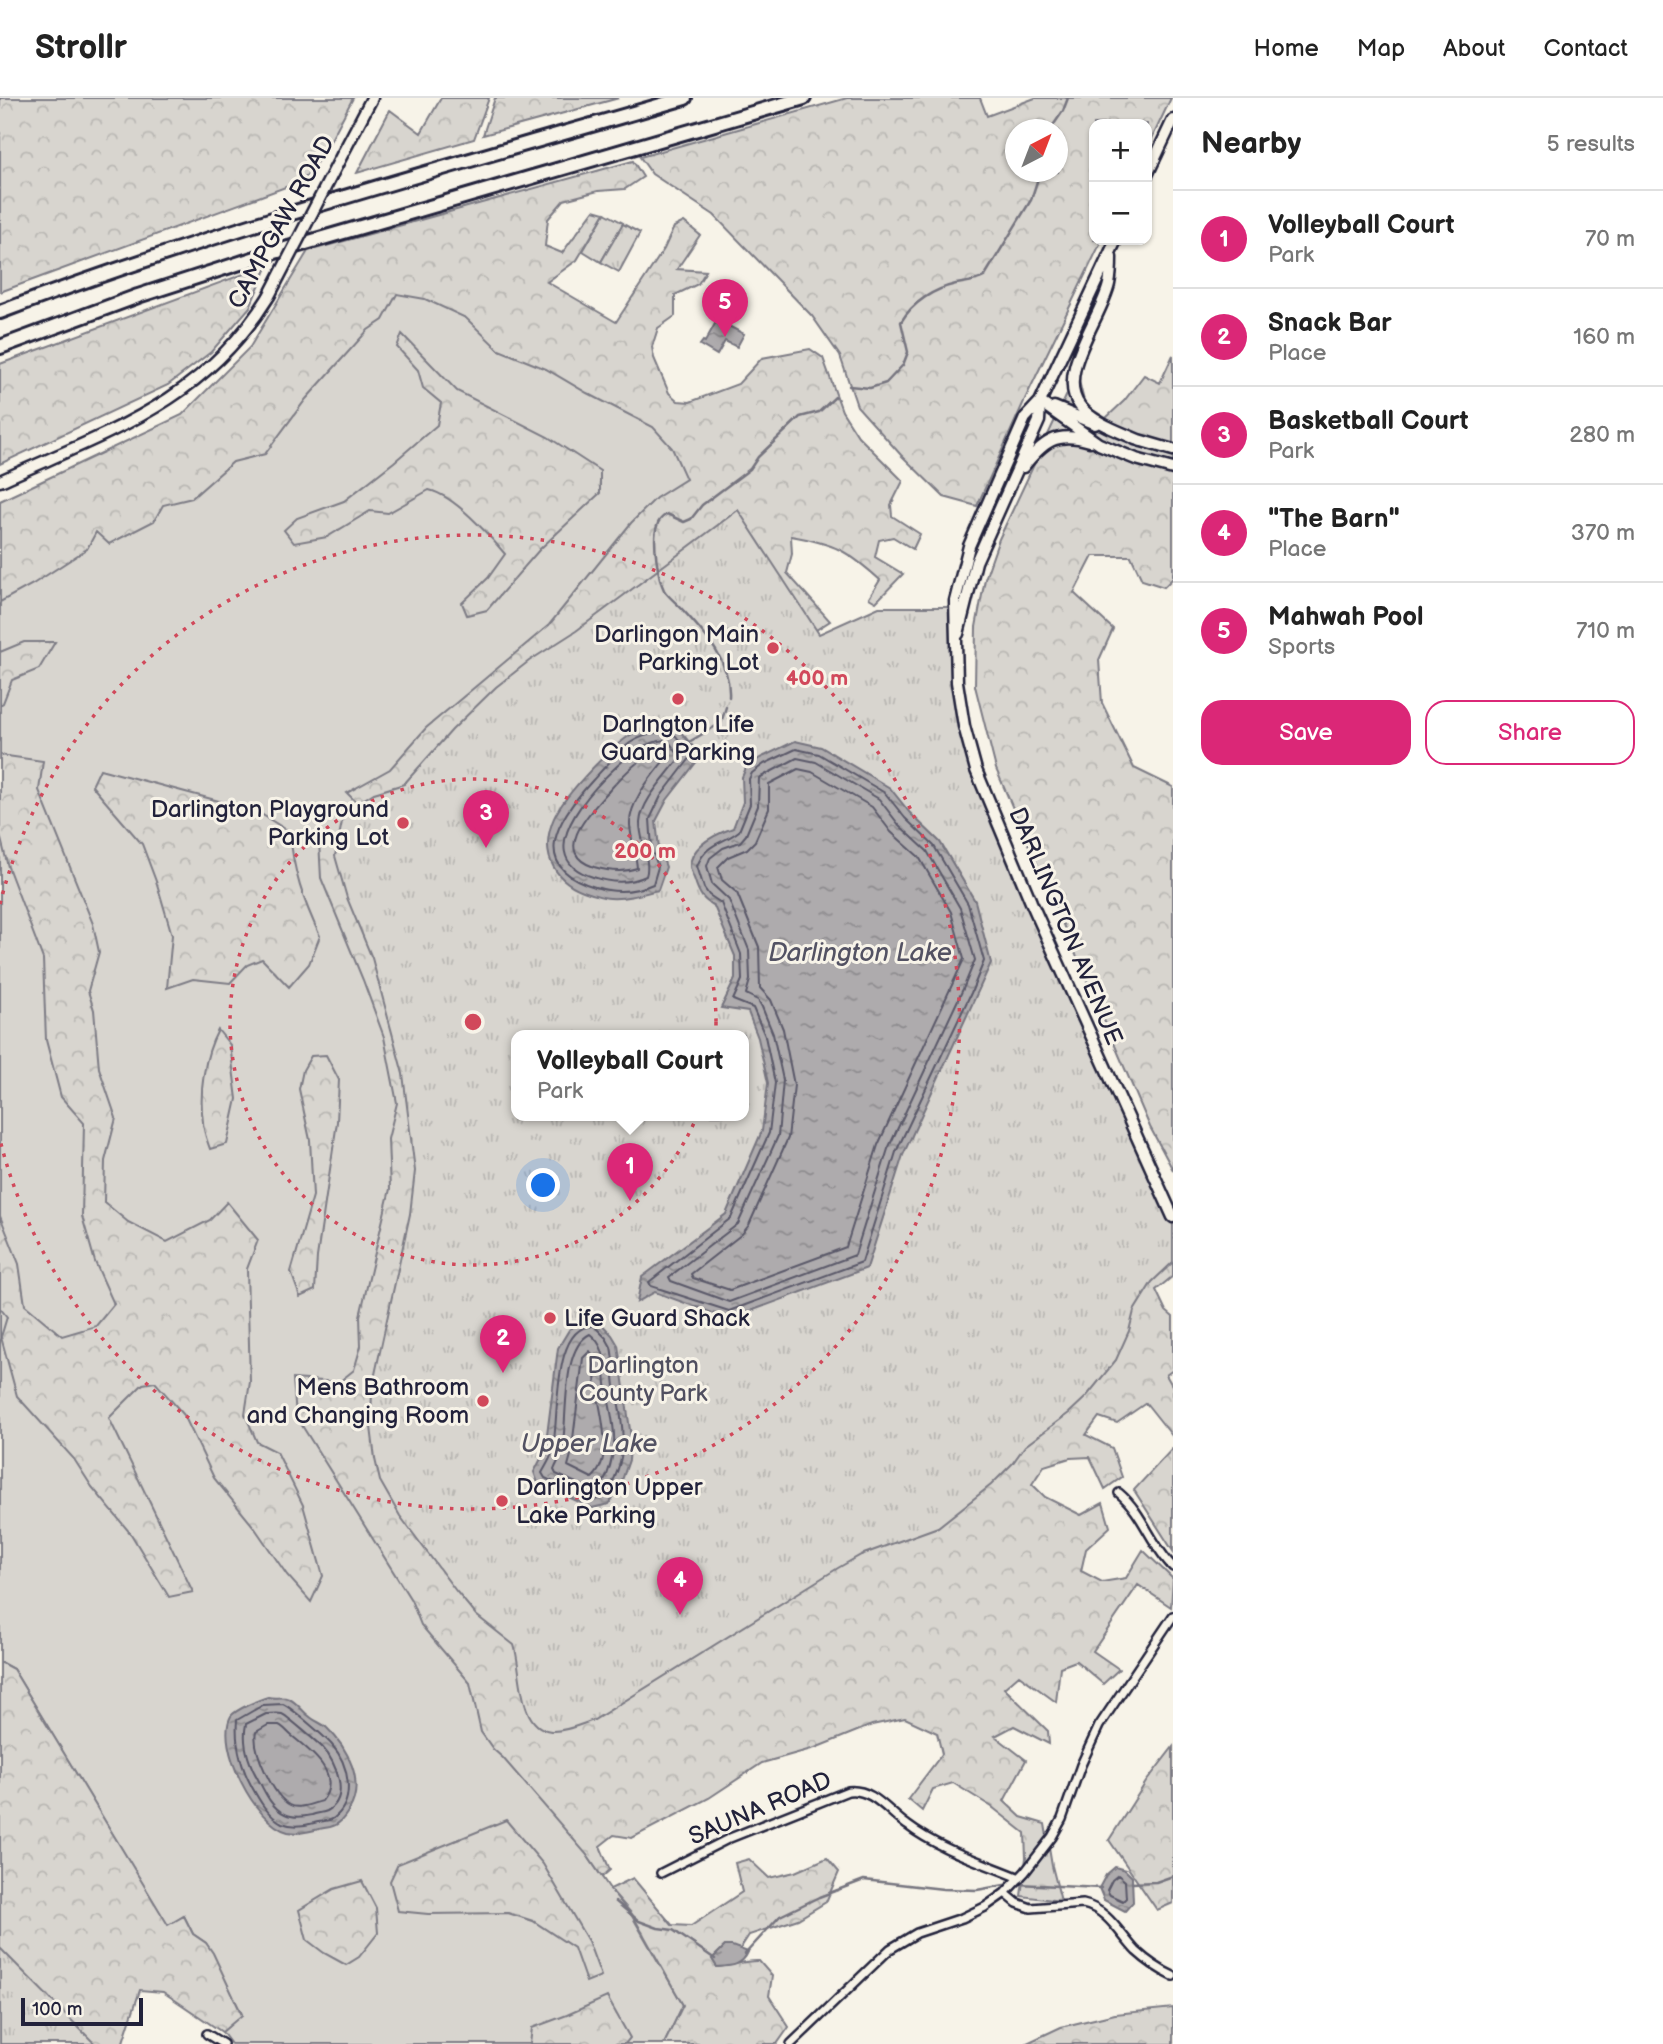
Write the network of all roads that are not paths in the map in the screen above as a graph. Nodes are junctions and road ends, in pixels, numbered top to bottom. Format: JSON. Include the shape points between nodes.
{"nodes":[{"id":1,"x":372,"y":98,"type":"edge"},
{"id":2,"x":685,"y":98,"type":"edge"},
{"id":3,"x":804,"y":98,"type":"edge"},
{"id":4,"x":1173,"y":120,"type":"edge"},
{"id":5,"x":1152,"y":164,"type":"edge"},
{"id":6,"x":1114,"y":245,"type":"edge"},
{"id":7,"x":1114,"y":245,"type":"edge"},
{"id":8,"x":0,"y":312,"type":"edge"},
{"id":9,"x":0,"y":347,"type":"edge"},
{"id":10,"x":1040,"y":402,"type":"junction"},
{"id":11,"x":1141,"y":441,"type":"junction"},
{"id":12,"x":1099,"y":444,"type":"junction"},
{"id":13,"x":1173,"y":450,"type":"edge"},
{"id":14,"x":1173,"y":469,"type":"edge"},
{"id":15,"x":1014,"y":479,"type":"junction"},
{"id":16,"x":0,"y":481,"type":"edge"},
{"id":17,"x":956,"y":642,"type":"junction"},
{"id":18,"x":1173,"y":1216,"type":"edge"},
{"id":19,"x":1119,"y":1493,"type":"dead end"},
{"id":20,"x":1173,"y":1567,"type":"edge"},
{"id":21,"x":1173,"y":1616,"type":"edge"},
{"id":22,"x":661,"y":1873,"type":"dead end"},
{"id":23,"x":1020,"y":1878,"type":"junction"},
{"id":24,"x":1005,"y":1893,"type":"junction"},
{"id":25,"x":1173,"y":1976,"type":"edge"},
{"id":26,"x":207,"y":2034,"type":"dead end"},
{"id":27,"x":223,"y":2044,"type":"edge"},
{"id":28,"x":791,"y":2044,"type":"edge"}],
"edges":[{"from":1,"to":16,"type":"main road","name":"CAMPGAW ROAD","bridge":true,"via":[[269,296],[222,357],[178,395],[125,425]]},
{"from":2,"to":8,"type":"highway","via":[[214,236]]},
{"from":3,"to":9,"type":"highway","via":[[257,258]]},
{"from":4,"to":5,"type":"main road"},
{"from":6,"to":10,"type":"main road","name":"DARLINGTON AVENUE"},
{"from":7,"to":11,"type":"main road","via":[[1109,285],[1072,377],[1074,393],[1098,421]]},
{"from":10,"to":11,"type":"main road"},
{"from":10,"to":12,"type":"main road"},
{"from":10,"to":15,"type":"main road","name":"DARLINGTON AVENUE","via":[[1039,421]]},
{"from":10,"to":17,"type":"main road","name":"DARLINGTON AVENUE","via":[[1026,418],[969,546],[956,601]]},
{"from":11,"to":13,"type":"main road"},
{"from":12,"to":14,"type":"main road"},
{"from":12,"to":15,"type":"main road","via":[[1066,437],[1046,442]]},
{"from":15,"to":17,"type":"main road","name":"DARLINGTON AVENUE","via":[[976,562]]},
{"from":17,"to":18,"type":"main road","name":"DARLINGTON AVENUE","via":[[959,698],[976,770],[1036,915]]},
{"from":19,"to":20,"type":"street","via":[[1131,1503]]},
{"from":21,"to":23,"type":"street","via":[[1099,1726],[1062,1819]]},
{"from":22,"to":23,"type":"street","name":"SAUNA ROAD","via":[[730,1838],[856,1790],[871,1795],[928,1840]]},
{"from":23,"to":24,"type":"street"},
{"from":24,"to":25,"type":"street","via":[[1031,1908],[1091,1906],[1144,1958]]},
{"from":24,"to":28,"type":"street","via":[[976,1912],[917,1933],[890,1949]]},
{"from":26,"to":27,"type":"street"}]}
